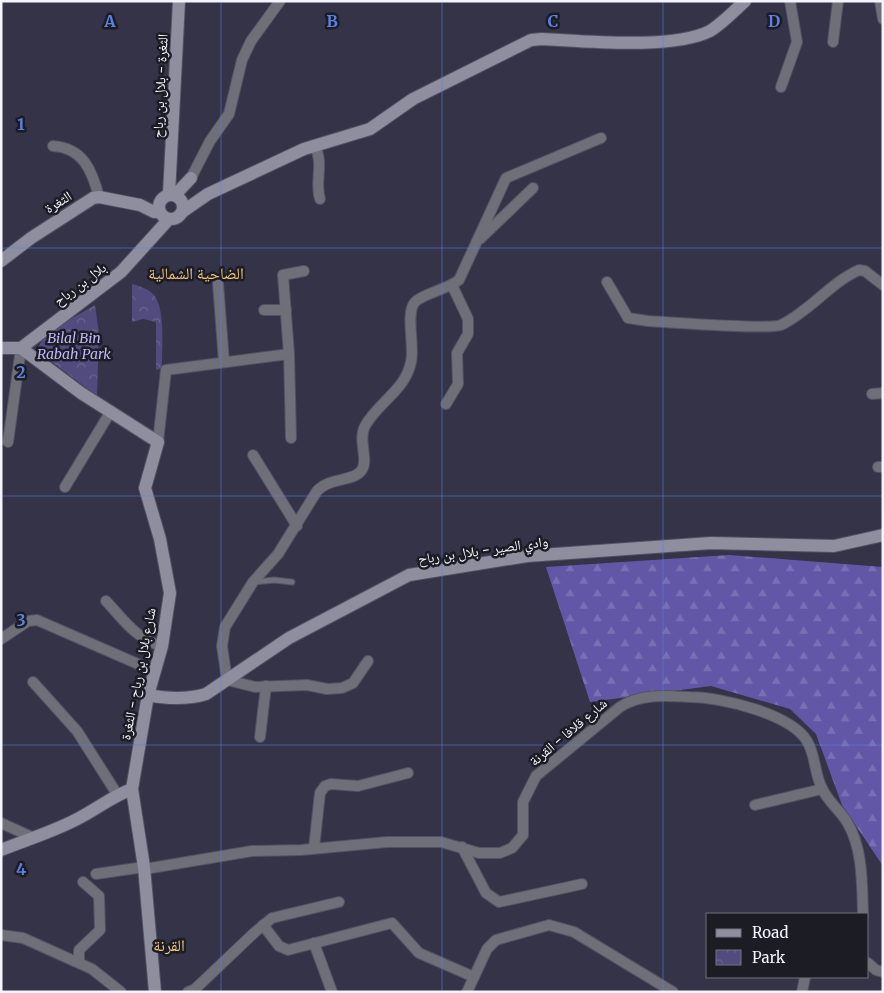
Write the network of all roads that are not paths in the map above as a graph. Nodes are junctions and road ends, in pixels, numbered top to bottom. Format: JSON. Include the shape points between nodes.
{"nodes":[{"id":1,"x":179,"y":1,"type":"edge"},
{"id":2,"x":280,"y":1,"type":"edge"},
{"id":3,"x":745,"y":1,"type":"edge"},
{"id":4,"x":790,"y":1,"type":"edge"},
{"id":5,"x":838,"y":1,"type":"edge"},
{"id":6,"x":880,"y":1,"type":"edge"},
{"id":7,"x":883,"y":19,"type":"edge"},
{"id":8,"x":833,"y":42,"type":"dead end"},
{"id":9,"x":781,"y":87,"type":"dead end"},
{"id":10,"x":601,"y":138,"type":"dead end"},
{"id":11,"x":53,"y":146,"type":"dead end"},
{"id":12,"x":314,"y":146,"type":"junction"},
{"id":13,"x":191,"y":178,"type":"joint"},
{"id":14,"x":533,"y":188,"type":"dead end"},
{"id":15,"x":99,"y":196,"type":"junction"},
{"id":16,"x":177,"y":199,"type":"junction"},
{"id":17,"x":320,"y":199,"type":"dead end"},
{"id":18,"x":162,"y":212,"type":"junction"},
{"id":19,"x":475,"y":243,"type":"junction"},
{"id":20,"x":1,"y":261,"type":"edge"},
{"id":21,"x":304,"y":270,"type":"dead end"},
{"id":22,"x":218,"y":282,"type":"dead end"},
{"id":23,"x":608,"y":282,"type":"dead end"},
{"id":24,"x":452,"y":285,"type":"junction"},
{"id":25,"x":883,"y":285,"type":"edge"},
{"id":26,"x":264,"y":310,"type":"dead end"},
{"id":27,"x":286,"y":310,"type":"junction"},
{"id":28,"x":1,"y":348,"type":"edge"},
{"id":29,"x":21,"y":348,"type":"junction"},
{"id":30,"x":289,"y":354,"type":"junction"},
{"id":31,"x":224,"y":362,"type":"junction"},
{"id":32,"x":883,"y":393,"type":"edge"},
{"id":33,"x":872,"y":394,"type":"dead end"},
{"id":34,"x":446,"y":404,"type":"dead end"},
{"id":35,"x":111,"y":411,"type":"junction"},
{"id":36,"x":291,"y":438,"type":"dead end"},
{"id":37,"x":8,"y":442,"type":"dead end"},
{"id":38,"x":158,"y":442,"type":"junction"},
{"id":39,"x":253,"y":454,"type":"dead end"},
{"id":40,"x":65,"y":487,"type":"dead end"},
{"id":41,"x":297,"y":526,"type":"junction"},
{"id":42,"x":883,"y":535,"type":"edge"},
{"id":43,"x":253,"y":582,"type":"junction"},
{"id":44,"x":292,"y":582,"type":"dead end"},
{"id":45,"x":106,"y":601,"type":"dead end"},
{"id":46,"x":1,"y":639,"type":"edge"},
{"id":47,"x":162,"y":646,"type":"junction"},
{"id":48,"x":368,"y":661,"type":"dead end"},
{"id":49,"x":154,"y":672,"type":"junction"},
{"id":50,"x":227,"y":680,"type":"junction"},
{"id":51,"x":33,"y":682,"type":"dead end"},
{"id":52,"x":266,"y":686,"type":"junction"},
{"id":53,"x":148,"y":695,"type":"junction"},
{"id":54,"x":260,"y":737,"type":"dead end"},
{"id":55,"x":408,"y":773,"type":"dead end"},
{"id":56,"x":132,"y":789,"type":"junction"},
{"id":57,"x":822,"y":789,"type":"junction"},
{"id":58,"x":117,"y":794,"type":"junction"},
{"id":59,"x":755,"y":805,"type":"dead end"},
{"id":60,"x":1,"y":823,"type":"edge"},
{"id":61,"x":34,"y":838,"type":"junction"},
{"id":62,"x":462,"y":847,"type":"junction"},
{"id":63,"x":314,"y":848,"type":"junction"},
{"id":64,"x":1,"y":850,"type":"edge"},
{"id":65,"x":144,"y":868,"type":"junction"},
{"id":66,"x":96,"y":874,"type":"dead end"},
{"id":67,"x":83,"y":882,"type":"dead end"},
{"id":68,"x":582,"y":884,"type":"dead end"},
{"id":69,"x":340,"y":902,"type":"dead end"},
{"id":70,"x":863,"y":913,"type":"edge"},
{"id":71,"x":263,"y":924,"type":"junction"},
{"id":72,"x":1,"y":935,"type":"edge"},
{"id":73,"x":314,"y":943,"type":"junction"},
{"id":74,"x":79,"y":964,"type":"junction"},
{"id":75,"x":474,"y":977,"type":"junction"},
{"id":76,"x":805,"y":978,"type":"edge"},
{"id":77,"x":121,"y":992,"type":"edge"},
{"id":78,"x":155,"y":992,"type":"edge"},
{"id":79,"x":188,"y":992,"type":"edge"},
{"id":80,"x":332,"y":992,"type":"edge"},
{"id":81,"x":467,"y":992,"type":"edge"},
{"id":82,"x":673,"y":992,"type":"edge"},
{"id":83,"x":802,"y":992,"type":"edge"}],
"edges":[{"from":1,"to":16,"type":"street","name":"الثغرة - بلال بن رباح","via":[[171,173]]},
{"from":2,"to":13,"type":"street","via":[[250,41],[229,114],[210,141]]},
{"from":3,"to":12,"type":"street","via":[[718,26],[681,40],[613,43],[531,40],[413,99],[370,129]]},
{"from":4,"to":9,"type":"street","via":[[797,42]]},
{"from":5,"to":8,"type":"street"},
{"from":6,"to":7,"type":"street"},
{"from":10,"to":19,"type":"street","via":[[506,178]]},
{"from":11,"to":15,"type":"street","via":[[68,147],[89,167]]},
{"from":12,"to":16,"type":"street","via":[[208,194]]},
{"from":12,"to":17,"type":"street","via":[[320,155]]},
{"from":13,"to":16,"type":"street","name":"بلال بن رباح"},
{"from":14,"to":19,"type":"street"},
{"from":15,"to":18,"type":"street"},
{"from":15,"to":20,"type":"street","name":"الثغرة","via":[[31,238]]},
{"from":16,"to":18,"type":"street","name":"بلال بن رباح","via":[[162,197]]},
{"from":16,"to":18,"type":"street","via":[[177,218]]},
{"from":18,"to":29,"type":"street","name":"بلال بن رباح","via":[[151,238],[121,272]]},
{"from":19,"to":24,"type":"street","via":[[459,280]]},
{"from":21,"to":27,"type":"street","via":[[283,275]]},
{"from":22,"to":31,"type":"street"},
{"from":23,"to":25,"type":"street","via":[[628,318],[779,326],[858,270],[866,271]]},
{"from":24,"to":34,"type":"street","via":[[468,319],[468,334],[457,353],[458,384]]},
{"from":24,"to":41,"type":"street","via":[[420,298],[412,306],[410,367],[399,388],[365,425],[361,442],[362,469],[357,474],[321,487]]},
{"from":26,"to":27,"type":"street"},
{"from":27,"to":30,"type":"street"},
{"from":28,"to":29,"type":"street"},
{"from":29,"to":35,"type":"street"},
{"from":29,"to":37,"type":"street"},
{"from":30,"to":31,"type":"street"},
{"from":30,"to":36,"type":"street"},
{"from":31,"to":38,"type":"street","via":[[166,370]]},
{"from":32,"to":33,"type":"street"},
{"from":35,"to":38,"type":"street"},
{"from":35,"to":40,"type":"street"},
{"from":38,"to":47,"type":"street","name":"شارع بلال بن رباح - الثغرة","via":[[145,488],[160,539],[170,593]]},
{"from":39,"to":41,"type":"street"},
{"from":41,"to":43,"type":"street"},
{"from":42,"to":50,"type":"street","name":"وادي الصير - بلال بن رباح","via":[[834,546],[711,543],[527,556],[409,575],[288,638]]},
{"from":43,"to":44,"type":"lane"},
{"from":43,"to":50,"type":"street","via":[[223,633]]},
{"from":45,"to":47,"type":"street","via":[[134,631],[151,643]]},
{"from":46,"to":49,"type":"street","via":[[28,621],[37,620]]},
{"from":47,"to":49,"type":"street","name":"شارع بلال بن رباح - الثغرة"},
{"from":48,"to":52,"type":"street","via":[[353,683],[342,688]]},
{"from":49,"to":53,"type":"street","name":"شارع بلال بن رباح - الثغرة"},
{"from":50,"to":52,"type":"street","via":[[255,687]]},
{"from":50,"to":53,"type":"street","name":"وادي الصير - بلال بن رباح","via":[[206,694],[192,698]]},
{"from":51,"to":58,"type":"street","via":[[77,731]]},
{"from":52,"to":54,"type":"street"},
{"from":53,"to":56,"type":"street","name":"شارع بلال بن رباح - الثغرة"},
{"from":55,"to":63,"type":"street","via":[[358,786],[325,786],[320,793]]},
{"from":56,"to":58,"type":"street"},
{"from":56,"to":65,"type":"street","name":"شارع بلال بن رباح - الثغرة"},
{"from":57,"to":59,"type":"street"},
{"from":57,"to":62,"type":"street","name":"شارع قلافا - القرنة","via":[[811,748],[798,730],[786,721],[708,697],[642,697],[620,707],[536,776],[523,802],[523,835],[512,848],[491,855]]},
{"from":57,"to":70,"type":"street","name":"شارع قلافا - القرنة","via":[[854,836]]},
{"from":58,"to":61,"type":"street","via":[[80,818]]},
{"from":60,"to":61,"type":"street"},
{"from":61,"to":64,"type":"street"},
{"from":62,"to":63,"type":"street","name":"شارع قلافا - القرنة","via":[[423,841]]},
{"from":62,"to":68,"type":"street","via":[[486,893],[498,902]]},
{"from":63,"to":65,"type":"street","name":"شارع قلافا - القرنة","via":[[252,851]]},
{"from":65,"to":66,"type":"street","name":"شارع قلافا - القرنة"},
{"from":65,"to":78,"type":"street","name":"شارع بلال بن رباح - الثغرة"},
{"from":67,"to":74,"type":"street","via":[[99,896],[101,926],[98,933],[79,950]]},
{"from":69,"to":71,"type":"street","via":[[272,918]]},
{"from":71,"to":73,"type":"street","via":[[284,949]]},
{"from":71,"to":79,"type":"street"},
{"from":72,"to":74,"type":"street","via":[[23,938]]},
{"from":73,"to":75,"type":"street","via":[[390,923],[419,953]]},
{"from":73,"to":80,"type":"street"},
{"from":74,"to":77,"type":"street","via":[[92,969]]},
{"from":75,"to":81,"type":"street"},
{"from":75,"to":82,"type":"street","via":[[487,949],[496,940],[548,925],[574,932]]},
{"from":76,"to":83,"type":"street"}]}
